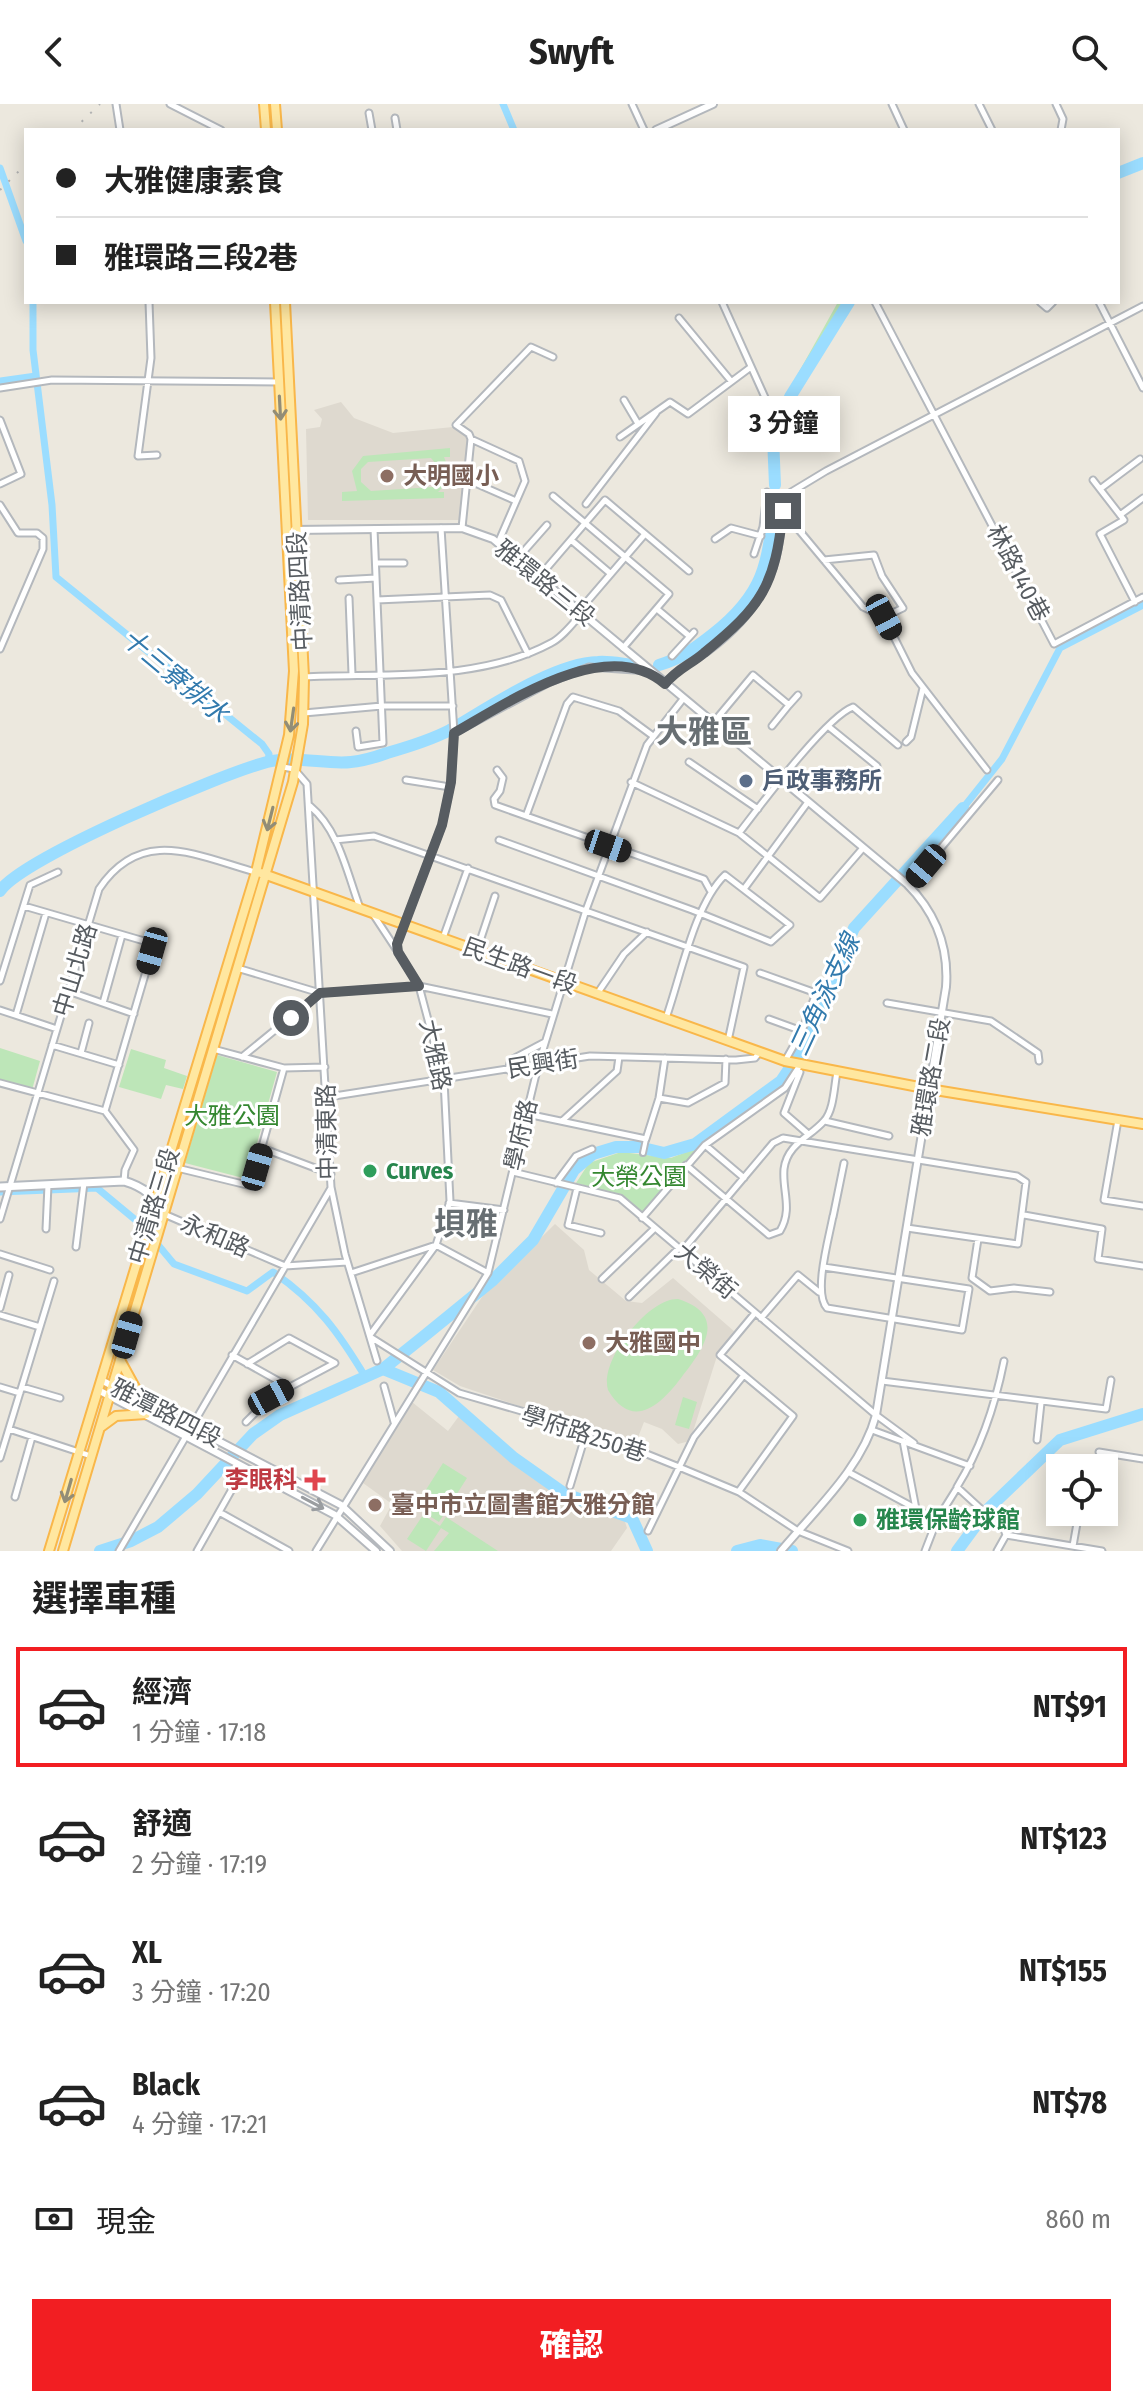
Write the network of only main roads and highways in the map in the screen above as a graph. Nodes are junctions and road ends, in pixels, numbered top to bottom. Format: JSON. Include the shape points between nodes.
{"nodes":[{"id":1,"x":264,"y":104,"type":"edge"},
{"id":2,"x":275,"y":104,"type":"edge"},
{"id":3,"x":266,"y":128,"type":"edge"},
{"id":4,"x":277,"y":128,"type":"edge"},
{"id":5,"x":275,"y":304,"type":"edge"},
{"id":6,"x":285,"y":304,"type":"edge"},
{"id":7,"x":284,"y":382,"type":"junction"},
{"id":8,"x":292,"y":530,"type":"junction"},
{"id":9,"x":260,"y":873,"type":"junction"},
{"id":10,"x":1143,"y":1124,"type":"edge"},
{"id":11,"x":0,"y":1187,"type":"edge"},
{"id":12,"x":156,"y":1199,"type":"junction"},
{"id":13,"x":163,"y":1214,"type":"junction"},
{"id":14,"x":120,"y":1360,"type":"junction"},
{"id":15,"x":142,"y":1400,"type":"road end"},
{"id":16,"x":146,"y":1414,"type":"road end"},
{"id":17,"x":100,"y":1427,"type":"junction"},
{"id":18,"x":51,"y":1546,"type":"edge"},
{"id":19,"x":63,"y":1551,"type":"edge"}],
"edges":[{"from":1,"to":3,"type":"main road"},
{"from":2,"to":4,"type":"main road"},
{"from":5,"to":7,"type":"main road","name":"中清路四段"},
{"from":6,"to":7,"type":"main road","name":"中清路四段"},
{"from":7,"to":8,"type":"main road","name":"中清路四段"},
{"from":8,"to":9,"type":"main road","name":"中清路四段","one_way":true,"via":[[295,698]]},
{"from":8,"to":9,"type":"main road","name":"中清路四段","via":[[304,713],[295,767]]},
{"from":9,"to":10,"type":"main road","name":"民生路一段","via":[[801,1066]]},
{"from":9,"to":12,"type":"main road","name":"中清路三段"},
{"from":9,"to":13,"type":"main road","name":"中清路三段"},
{"from":11,"to":12,"type":"main road","name":"永和路","via":[[124,1181]]},
{"from":12,"to":13,"type":"main road","name":"永和路"},
{"from":12,"to":18,"type":"main road","name":"中清路三段","one_way":true},
{"from":13,"to":14,"type":"main road","name":"中清路三段"},
{"from":14,"to":15,"type":"main road"},
{"from":14,"to":17,"type":"main road","name":"中清路三段"},
{"from":16,"to":17,"type":"main road","via":[[116,1416]]},
{"from":17,"to":19,"type":"main road","name":"中清路三段"}]}
